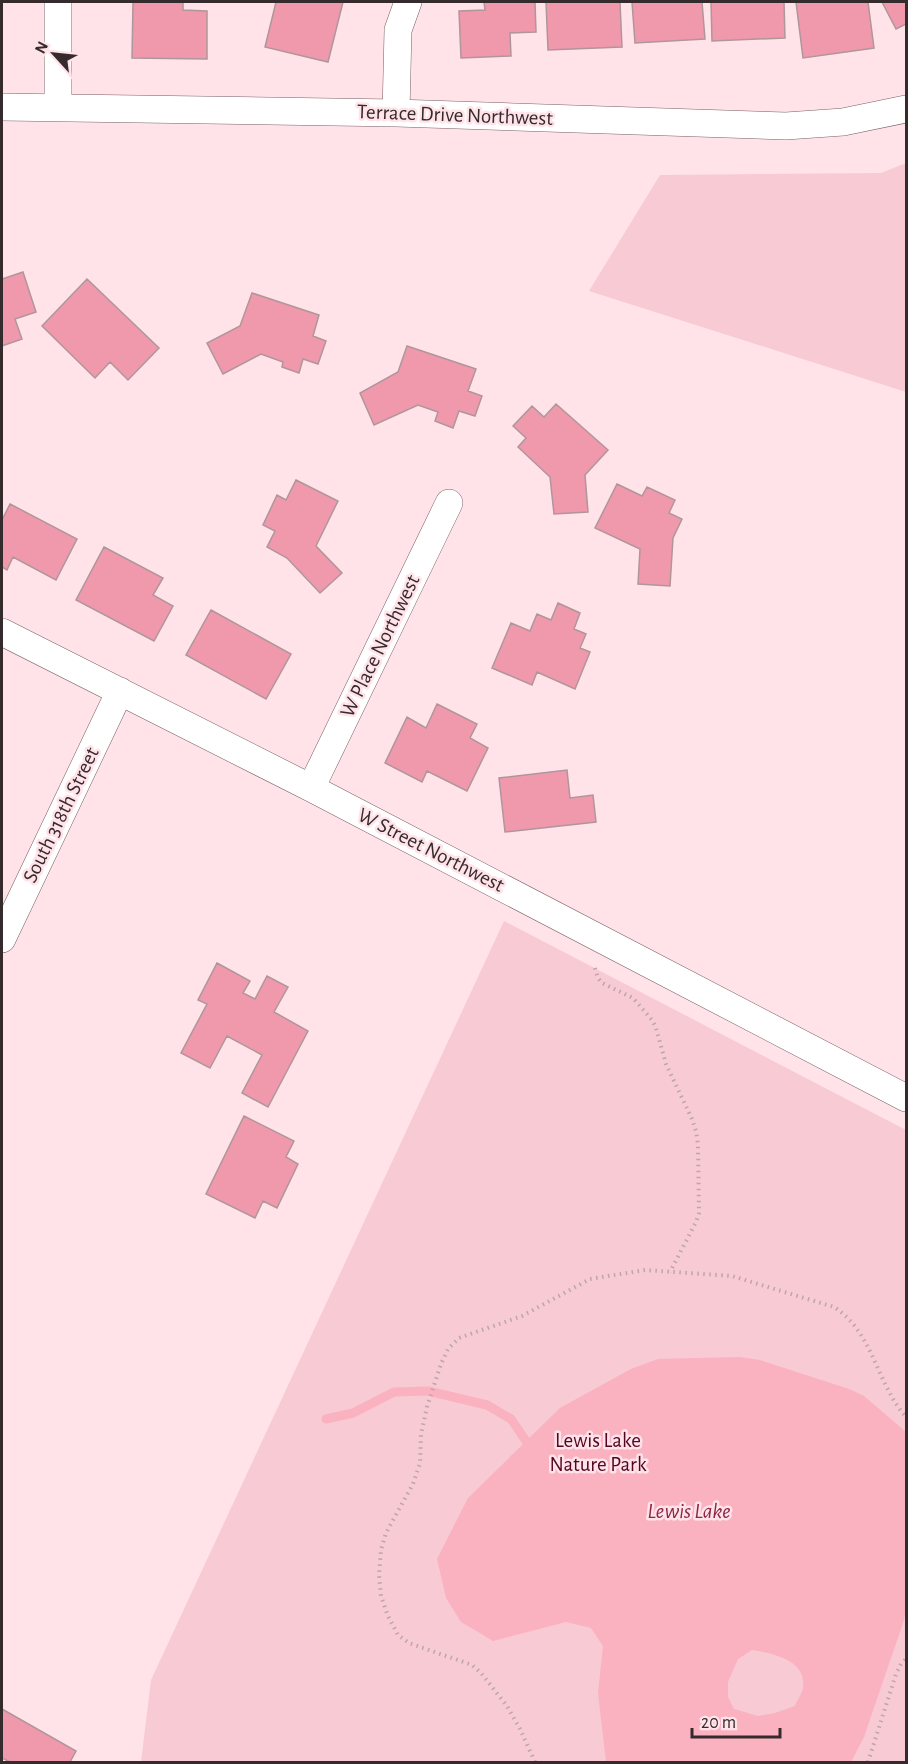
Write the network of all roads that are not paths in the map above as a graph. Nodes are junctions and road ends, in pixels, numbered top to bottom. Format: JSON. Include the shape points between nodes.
{"nodes":[{"id":1,"x":58,"y":2,"type":"edge"},
{"id":2,"x":408,"y":2,"type":"edge"},
{"id":3,"x":2,"y":107,"type":"edge"},
{"id":4,"x":58,"y":108,"type":"junction"},
{"id":5,"x":906,"y":109,"type":"edge"},
{"id":6,"x":396,"y":113,"type":"junction"},
{"id":7,"x":449,"y":503,"type":"dead end"},
{"id":8,"x":2,"y":632,"type":"edge"},
{"id":9,"x":120,"y":691,"type":"junction"},
{"id":10,"x":311,"y":788,"type":"junction"},
{"id":11,"x":2,"y":939,"type":"edge"},
{"id":12,"x":906,"y":1098,"type":"edge"}],
"edges":[{"from":1,"to":4,"type":"street"},
{"from":2,"to":6,"type":"street","via":[[398,30]]},
{"from":3,"to":4,"type":"street","name":"Terrace Drive Northwest"},
{"from":4,"to":6,"type":"street","name":"Terrace Drive Northwest"},
{"from":5,"to":6,"type":"street","name":"Terrace Drive Northwest","via":[[843,122],[786,126]]},
{"from":7,"to":10,"type":"street","name":"W Place Northwest"},
{"from":8,"to":9,"type":"street","name":"W Street Northwest"},
{"from":9,"to":10,"type":"street","name":"W Street Northwest"},
{"from":9,"to":11,"type":"street","name":"South 318th Street"},
{"from":10,"to":12,"type":"street","name":"W Street Northwest"}]}
